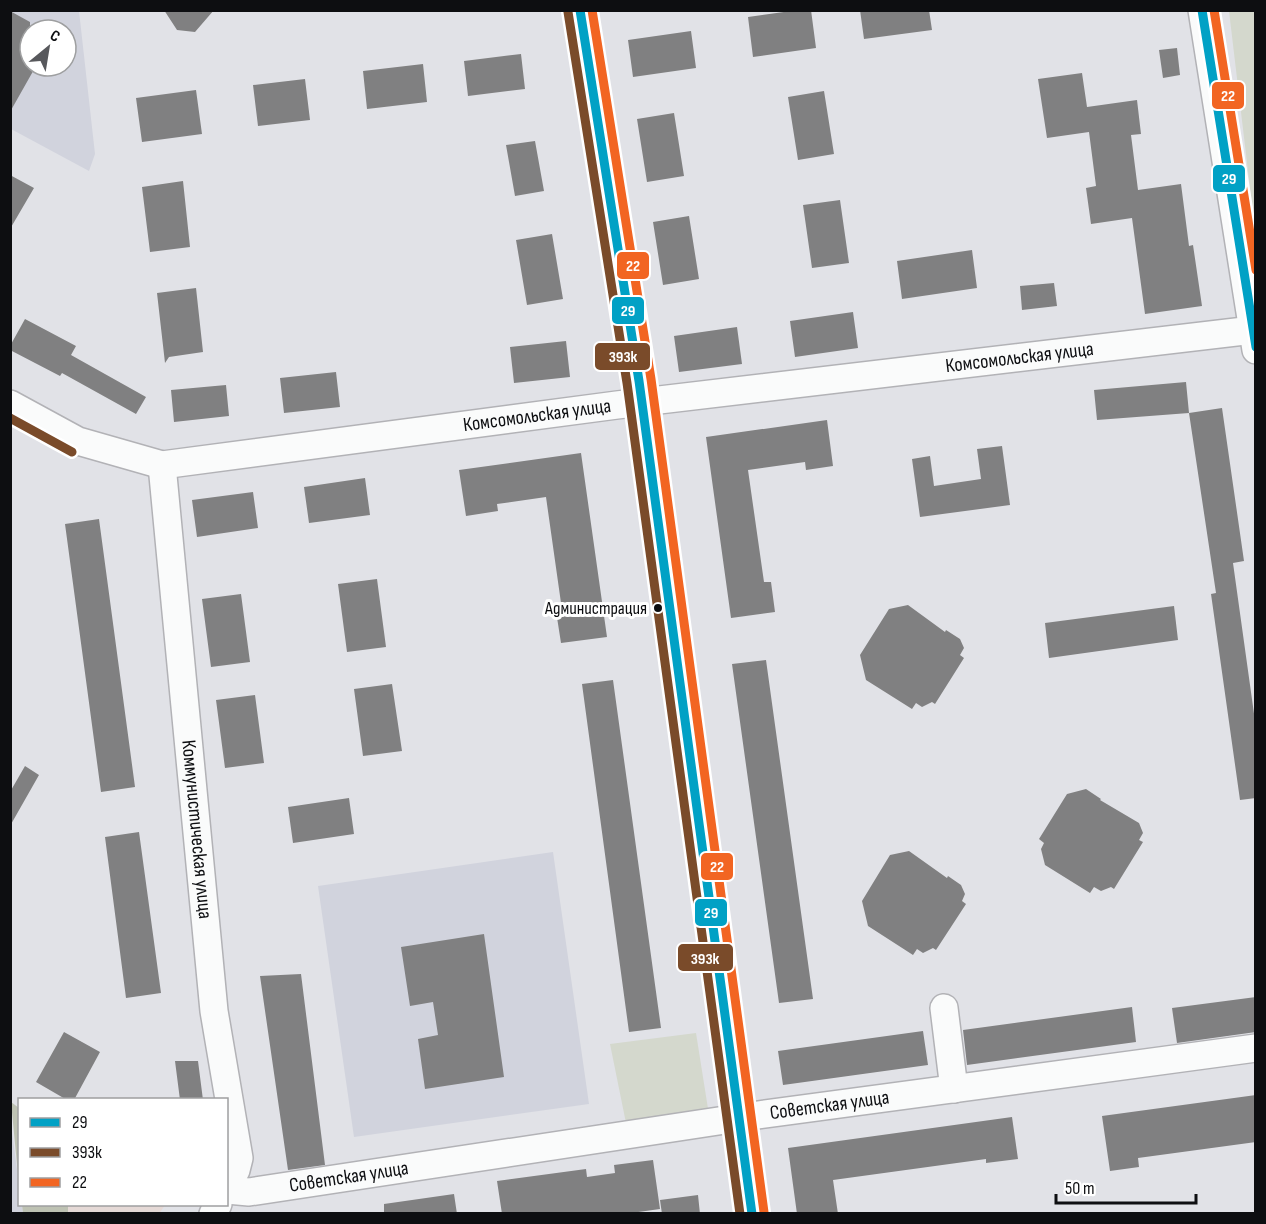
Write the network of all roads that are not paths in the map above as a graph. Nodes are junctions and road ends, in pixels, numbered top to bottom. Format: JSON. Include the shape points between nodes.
{"nodes":[{"id":1,"x":580,"y":10,"type":"edge"},
{"id":2,"x":1202,"y":10,"type":"edge"},
{"id":3,"x":1254,"y":340,"type":"edge"},
{"id":4,"x":642,"y":403,"type":"junction"},
{"id":5,"x":10,"y":404,"type":"edge"},
{"id":6,"x":162,"y":465,"type":"junction"},
{"id":7,"x":944,"y":1008,"type":"dead end"},
{"id":8,"x":1256,"y":1048,"type":"edge"},
{"id":9,"x":954,"y":1089,"type":"junction"},
{"id":10,"x":739,"y":1118,"type":"junction"},
{"id":11,"x":228,"y":1186,"type":"edge"},
{"id":12,"x":228,"y":1190,"type":"edge"},
{"id":13,"x":752,"y":1214,"type":"edge"}],
"edges":[{"from":1,"to":4,"type":"street"},
{"from":2,"to":3,"type":"street"},
{"from":3,"to":4,"type":"street","name":"Комсомольская улица"},
{"from":4,"to":6,"type":"street","name":"Комсомольская улица"},
{"from":4,"to":10,"type":"street"},
{"from":5,"to":6,"type":"street","name":"Комсомольская улица","via":[[78,441]]},
{"from":6,"to":11,"type":"street","name":"Коммунистическая улица","via":[[214,1011],[238,1158]]},
{"from":7,"to":9,"type":"street"},
{"from":8,"to":9,"type":"street","name":"Советская улица"},
{"from":9,"to":10,"type":"street","name":"Советская улица"},
{"from":10,"to":12,"type":"street","name":"Советская улица","via":[[271,1189]]},
{"from":10,"to":13,"type":"street"}]}
